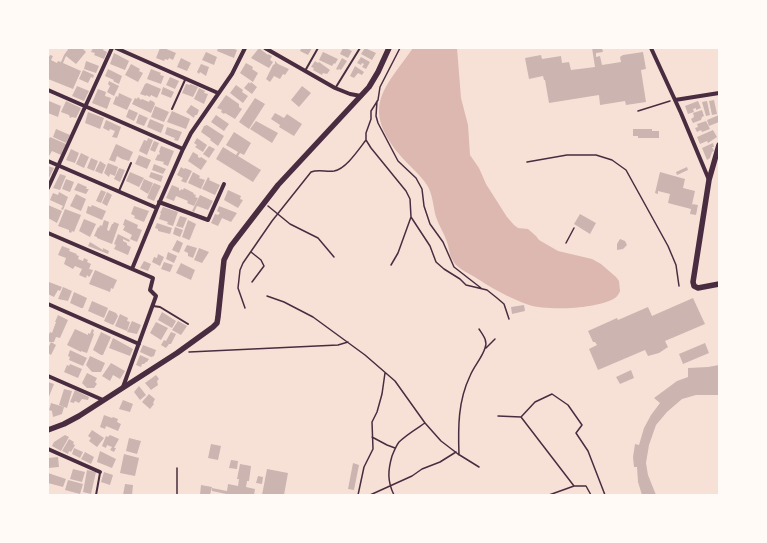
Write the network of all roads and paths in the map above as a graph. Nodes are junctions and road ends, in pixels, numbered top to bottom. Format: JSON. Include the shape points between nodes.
{"nodes":[{"id":1,"x":112,"y":48,"type":"edge"},
{"id":2,"x":116,"y":48,"type":"edge"},
{"id":3,"x":245,"y":48,"type":"edge"},
{"id":4,"x":265,"y":48,"type":"edge"},
{"id":5,"x":318,"y":48,"type":"edge"},
{"id":6,"x":360,"y":48,"type":"edge"},
{"id":7,"x":389,"y":48,"type":"edge"},
{"id":8,"x":400,"y":48,"type":"edge"},
{"id":9,"x":651,"y":48,"type":"edge"},
{"id":10,"x":305,"y":71,"type":"junction"},
{"id":11,"x":186,"y":79,"type":"junction"},
{"id":12,"x":335,"y":88,"type":"junction"},
{"id":13,"x":48,"y":90,"type":"edge"},
{"id":14,"x":719,"y":92,"type":"edge"},
{"id":15,"x":218,"y":93,"type":"junction"},
{"id":16,"x":361,"y":96,"type":"junction"},
{"id":17,"x":675,"y":100,"type":"junction"},
{"id":18,"x":377,"y":101,"type":"junction"},
{"id":19,"x":670,"y":101,"type":"dead end"},
{"id":20,"x":86,"y":107,"type":"junction"},
{"id":21,"x":172,"y":109,"type":"dead end"},
{"id":22,"x":638,"y":111,"type":"dead end"},
{"id":23,"x":366,"y":140,"type":"junction"},
{"id":24,"x":719,"y":146,"type":"edge"},
{"id":25,"x":183,"y":148,"type":"junction"},
{"id":26,"x":48,"y":161,"type":"edge"},
{"id":27,"x":527,"y":162,"type":"dead end"},
{"id":28,"x":131,"y":163,"type":"dead end"},
{"id":29,"x":58,"y":166,"type":"junction"},
{"id":30,"x":709,"y":180,"type":"junction"},
{"id":31,"x":224,"y":184,"type":"dead end"},
{"id":32,"x":48,"y":188,"type":"edge"},
{"id":33,"x":119,"y":192,"type":"junction"},
{"id":34,"x":159,"y":202,"type":"junction"},
{"id":35,"x":264,"y":203,"type":"junction"},
{"id":36,"x":157,"y":208,"type":"junction"},
{"id":37,"x":278,"y":214,"type":"junction"},
{"id":38,"x":411,"y":217,"type":"junction"},
{"id":39,"x":574,"y":228,"type":"dead end"},
{"id":40,"x":48,"y":233,"type":"edge"},
{"id":41,"x":566,"y":243,"type":"dead end"},
{"id":42,"x":251,"y":252,"type":"junction"},
{"id":43,"x":334,"y":257,"type":"dead end"},
{"id":44,"x":391,"y":265,"type":"dead end"},
{"id":45,"x":132,"y":269,"type":"junction"},
{"id":46,"x":252,"y":282,"type":"dead end"},
{"id":47,"x":719,"y":284,"type":"edge"},
{"id":48,"x":679,"y":286,"type":"dead end"},
{"id":49,"x":481,"y":288,"type":"junction"},
{"id":50,"x":267,"y":296,"type":"dead end"},
{"id":51,"x":48,"y":304,"type":"edge"},
{"id":52,"x":154,"y":306,"type":"junction"},
{"id":53,"x":245,"y":308,"type":"dead end"},
{"id":54,"x":509,"y":319,"type":"dead end"},
{"id":55,"x":188,"y":324,"type":"dead end"},
{"id":56,"x":479,"y":329,"type":"dead end"},
{"id":57,"x":495,"y":339,"type":"dead end"},
{"id":58,"x":348,"y":342,"type":"junction"},
{"id":59,"x":139,"y":344,"type":"junction"},
{"id":60,"x":486,"y":348,"type":"junction"},
{"id":61,"x":177,"y":353,"type":"junction"},
{"id":62,"x":385,"y":373,"type":"junction"},
{"id":63,"x":48,"y":376,"type":"edge"},
{"id":64,"x":123,"y":387,"type":"junction"},
{"id":65,"x":103,"y":400,"type":"junction"},
{"id":66,"x":498,"y":416,"type":"dead end"},
{"id":67,"x":521,"y":417,"type":"junction"},
{"id":68,"x":425,"y":424,"type":"junction"},
{"id":69,"x":48,"y":430,"type":"edge"},
{"id":70,"x":372,"y":437,"type":"junction"},
{"id":71,"x":395,"y":448,"type":"junction"},
{"id":72,"x":48,"y":449,"type":"edge"},
{"id":73,"x":456,"y":452,"type":"junction"},
{"id":74,"x":459,"y":455,"type":"junction"},
{"id":75,"x":479,"y":467,"type":"dead end"},
{"id":76,"x":177,"y":468,"type":"dead end"},
{"id":77,"x":100,"y":472,"type":"joint"},
{"id":78,"x":390,"y":486,"type":"junction"},
{"id":79,"x":574,"y":486,"type":"junction"},
{"id":80,"x":96,"y":495,"type":"edge"},
{"id":81,"x":177,"y":495,"type":"edge"},
{"id":82,"x":358,"y":495,"type":"edge"},
{"id":83,"x":370,"y":495,"type":"edge"},
{"id":84,"x":394,"y":495,"type":"edge"},
{"id":85,"x":549,"y":495,"type":"edge"},
{"id":86,"x":591,"y":495,"type":"edge"},
{"id":87,"x":605,"y":495,"type":"edge"}],
"edges":[{"from":1,"to":20,"type":"street"},
{"from":2,"to":11,"type":"street"},
{"from":3,"to":15,"type":"street","via":[[232,74]]},
{"from":4,"to":10,"type":"street"},
{"from":5,"to":10,"type":"lane"},
{"from":6,"to":12,"type":"lane"},
{"from":7,"to":16,"type":"street","via":[[378,72]]},
{"from":8,"to":18,"type":"path","via":[[382,81]]},
{"from":9,"to":17,"type":"street"},
{"from":10,"to":12,"type":"street"},
{"from":11,"to":15,"type":"street"},
{"from":11,"to":21,"type":"lane"},
{"from":12,"to":16,"type":"street"},
{"from":13,"to":20,"type":"street"},
{"from":14,"to":17,"type":"street"},
{"from":15,"to":25,"type":"street"},
{"from":16,"to":35,"type":"street"},
{"from":17,"to":30,"type":"street"},
{"from":18,"to":23,"type":"path","via":[[371,111]]},
{"from":18,"to":49,"type":"path","via":[[378,123],[398,161],[416,178],[422,189],[430,224],[443,242],[454,267]]},
{"from":19,"to":22,"type":"path"},
{"from":20,"to":25,"type":"street"},
{"from":20,"to":29,"type":"street"},
{"from":23,"to":37,"type":"path","via":[[340,168],[334,171],[311,172]]},
{"from":23,"to":38,"type":"path","via":[[406,191],[410,199]]},
{"from":24,"to":30,"type":"street"},
{"from":25,"to":34,"type":"street"},
{"from":26,"to":29,"type":"street"},
{"from":27,"to":48,"type":"path","via":[[567,155],[596,155],[612,160],[626,170],[668,246],[676,265]]},
{"from":28,"to":33,"type":"lane"},
{"from":29,"to":32,"type":"street"},
{"from":29,"to":33,"type":"street"},
{"from":30,"to":47,"type":"street","via":[[693,284],[698,288]]},
{"from":31,"to":34,"type":"street","via":[[208,220]]},
{"from":33,"to":36,"type":"street"},
{"from":34,"to":36,"type":"street"},
{"from":35,"to":37,"type":"path"},
{"from":35,"to":61,"type":"street","via":[[226,254],[217,323]]},
{"from":36,"to":45,"type":"street"},
{"from":37,"to":42,"type":"path"},
{"from":37,"to":43,"type":"path","via":[[300,230],[318,238]]},
{"from":38,"to":44,"type":"path"},
{"from":38,"to":49,"type":"path","via":[[430,246],[436,262],[466,285]]},
{"from":39,"to":41,"type":"path"},
{"from":40,"to":45,"type":"street"},
{"from":42,"to":46,"type":"path","via":[[264,266]]},
{"from":42,"to":53,"type":"path","via":[[239,276],[238,288]]},
{"from":45,"to":52,"type":"street","via":[[152,278],[150,290],[156,296]]},
{"from":49,"to":54,"type":"path","via":[[504,304]]},
{"from":50,"to":58,"type":"path","via":[[314,317]]},
{"from":51,"to":59,"type":"street"},
{"from":52,"to":55,"type":"lane"},
{"from":52,"to":59,"type":"street"},
{"from":56,"to":60,"type":"path","via":[[485,337]]},
{"from":57,"to":60,"type":"path"},
{"from":58,"to":61,"type":"path","via":[[338,345]]},
{"from":58,"to":62,"type":"path"},
{"from":59,"to":64,"type":"street"},
{"from":60,"to":74,"type":"path","via":[[470,376],[462,401],[459,413]]},
{"from":61,"to":64,"type":"street"},
{"from":62,"to":68,"type":"path","via":[[398,385]]},
{"from":62,"to":70,"type":"path","via":[[382,394],[372,422]]},
{"from":63,"to":65,"type":"street"},
{"from":64,"to":65,"type":"street"},
{"from":65,"to":69,"type":"street","via":[[75,418]]},
{"from":66,"to":67,"type":"path"},
{"from":67,"to":79,"type":"path"},
{"from":67,"to":87,"type":"path","via":[[535,402],[552,394],[568,404],[582,425],[576,433],[588,451]]},
{"from":68,"to":71,"type":"path","via":[[399,442]]},
{"from":68,"to":73,"type":"path"},
{"from":70,"to":71,"type":"path"},
{"from":70,"to":82,"type":"path","via":[[373,449],[364,467]]},
{"from":71,"to":78,"type":"path","via":[[389,465]]},
{"from":72,"to":77,"type":"street"},
{"from":73,"to":74,"type":"path"},
{"from":73,"to":78,"type":"path"},
{"from":74,"to":75,"type":"path"},
{"from":76,"to":81,"type":"path"},
{"from":77,"to":80,"type":"lane"},
{"from":78,"to":83,"type":"path"},
{"from":78,"to":84,"type":"path"},
{"from":79,"to":85,"type":"path"},
{"from":79,"to":86,"type":"path","via":[[586,486]]}]}
